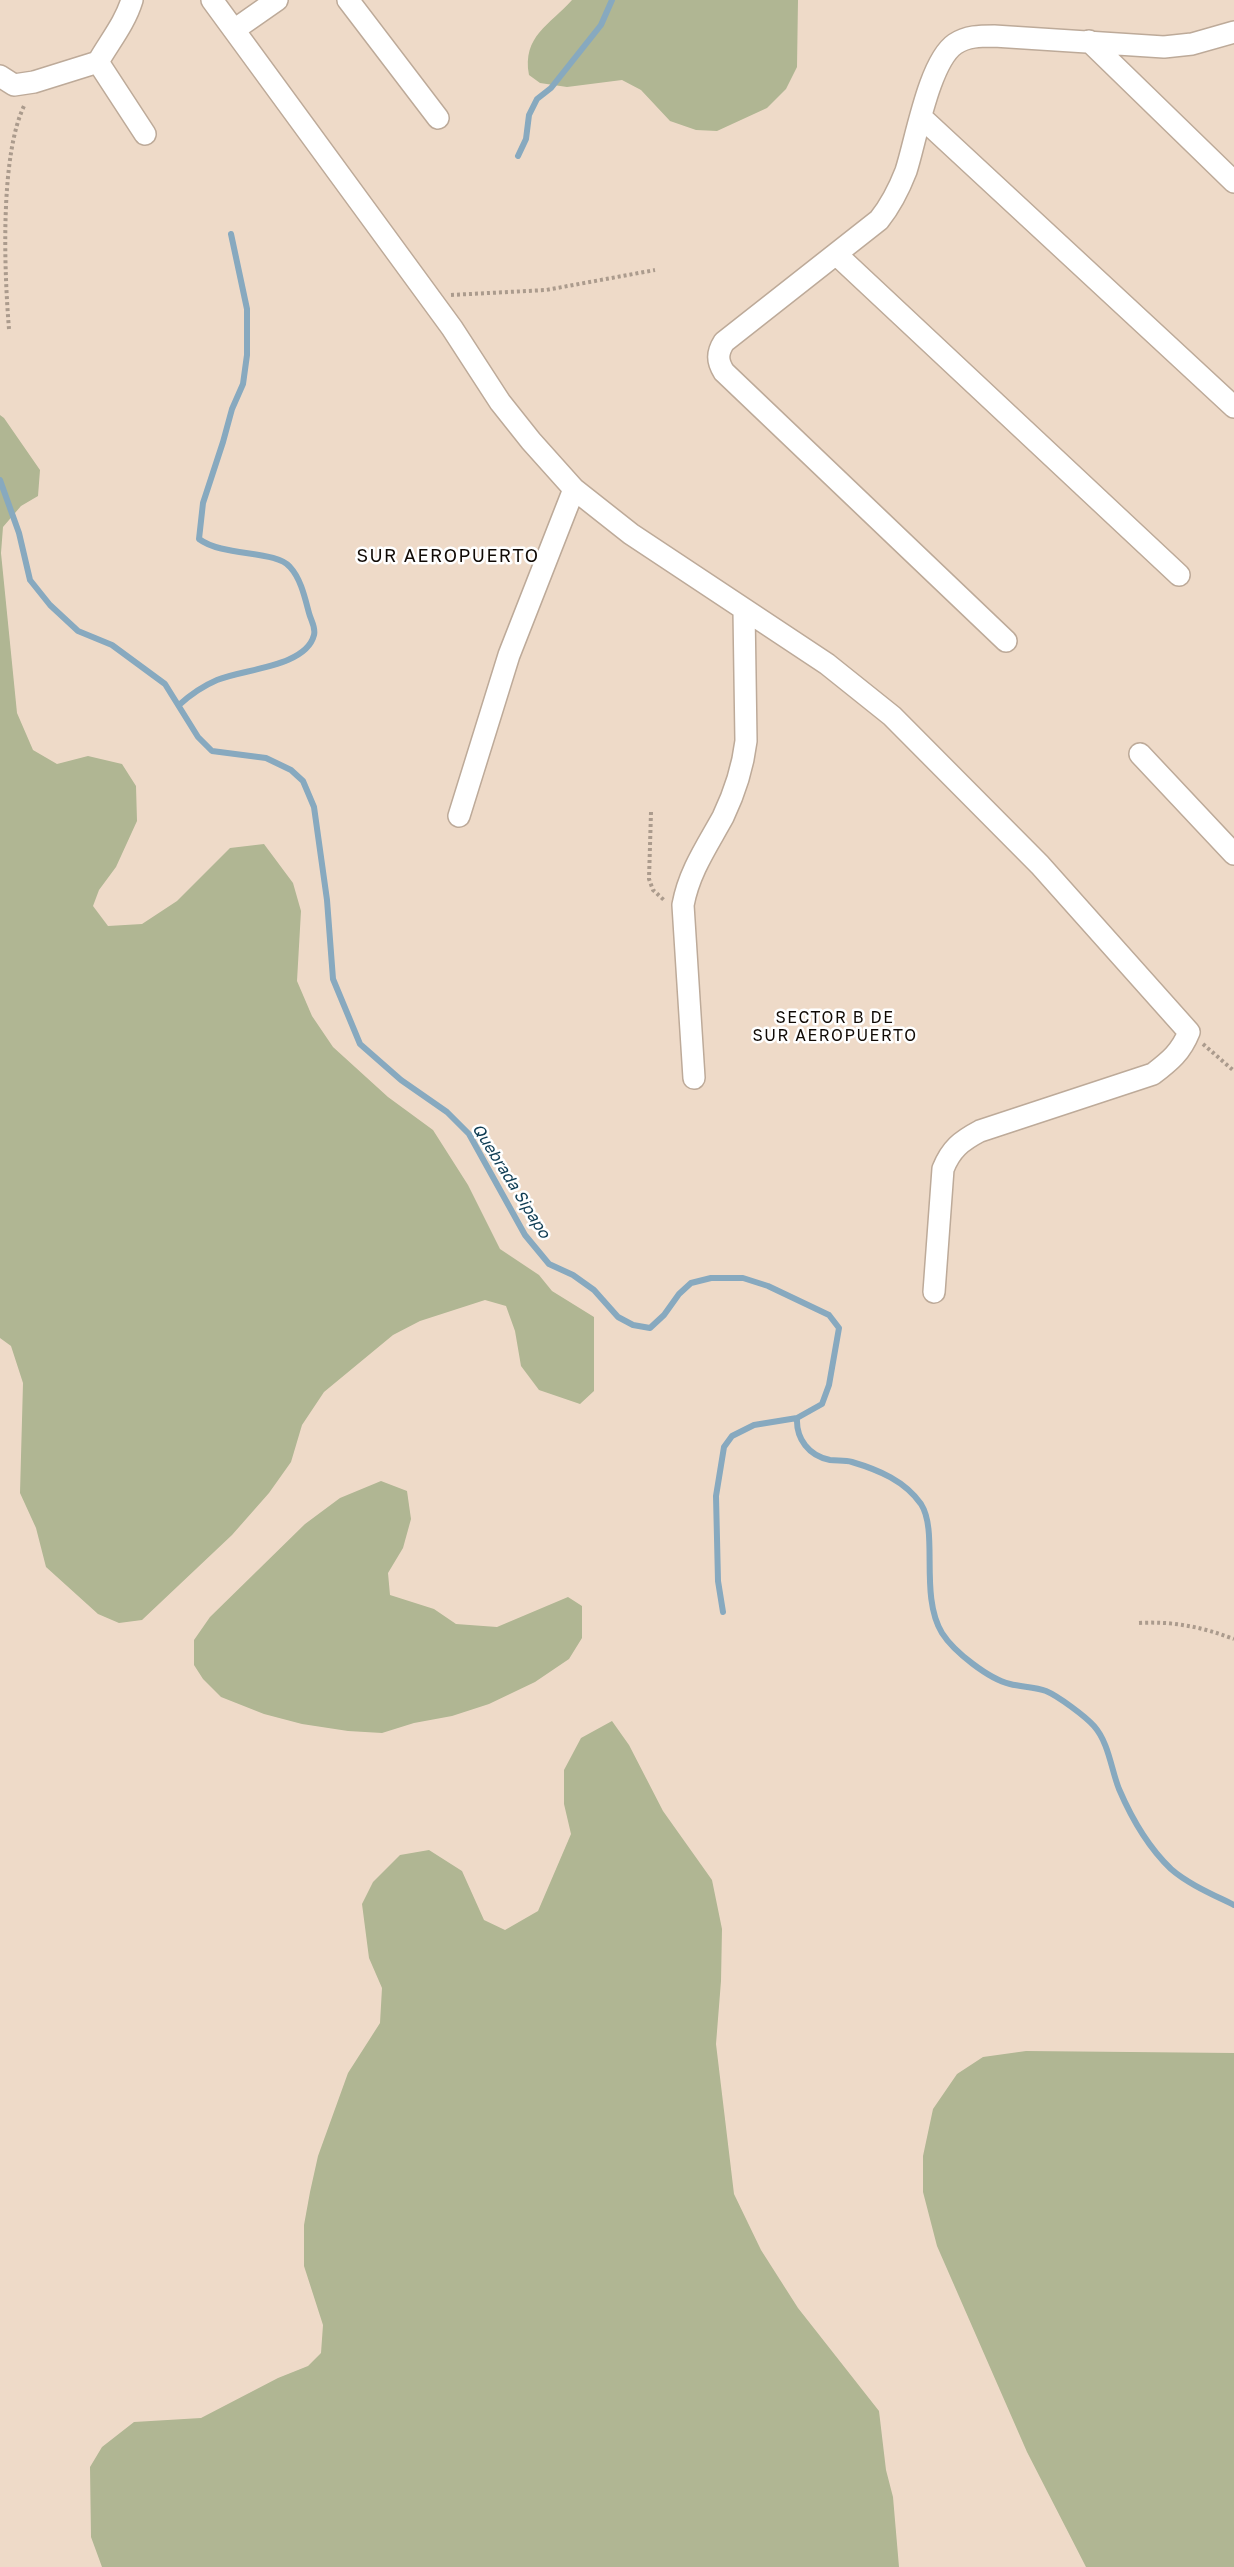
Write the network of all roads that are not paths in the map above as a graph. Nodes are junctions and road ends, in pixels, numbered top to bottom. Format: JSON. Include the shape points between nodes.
{"nodes":[{"id":1,"x":132,"y":0,"type":"edge"},
{"id":2,"x":212,"y":0,"type":"edge"},
{"id":3,"x":278,"y":0,"type":"edge"},
{"id":4,"x":348,"y":0,"type":"edge"},
{"id":5,"x":234,"y":30,"type":"junction"},
{"id":6,"x":1234,"y":32,"type":"edge"},
{"id":7,"x":1089,"y":41,"type":"junction"},
{"id":8,"x":98,"y":62,"type":"junction"},
{"id":9,"x":0,"y":76,"type":"edge"},
{"id":10,"x":921,"y":117,"type":"junction"},
{"id":11,"x":438,"y":118,"type":"dead end"},
{"id":12,"x":145,"y":134,"type":"dead end"},
{"id":13,"x":1234,"y":182,"type":"edge"},
{"id":14,"x":836,"y":254,"type":"junction"},
{"id":15,"x":1234,"y":407,"type":"edge"},
{"id":16,"x":574,"y":489,"type":"junction"},
{"id":17,"x":1179,"y":575,"type":"dead end"},
{"id":18,"x":744,"y":610,"type":"junction"},
{"id":19,"x":1006,"y":641,"type":"dead end"},
{"id":20,"x":1140,"y":754,"type":"dead end"},
{"id":21,"x":459,"y":816,"type":"dead end"},
{"id":22,"x":1234,"y":854,"type":"edge"},
{"id":23,"x":694,"y":1078,"type":"dead end"},
{"id":24,"x":934,"y":1292,"type":"dead end"}],
"edges":[{"from":1,"to":8,"type":"street","via":[[126,19]]},
{"from":2,"to":5,"type":"street"},
{"from":3,"to":5,"type":"street"},
{"from":4,"to":11,"type":"street"},
{"from":5,"to":16,"type":"street","via":[[429,296],[500,402]]},
{"from":6,"to":7,"type":"street","via":[[1178,46]]},
{"from":7,"to":10,"type":"street","via":[[966,38],[953,45],[938,64]]},
{"from":7,"to":13,"type":"street"},
{"from":8,"to":9,"type":"street","via":[[14,85]]},
{"from":8,"to":12,"type":"street"},
{"from":10,"to":14,"type":"street","via":[[905,172],[889,208]]},
{"from":10,"to":15,"type":"street"},
{"from":14,"to":17,"type":"street"},
{"from":14,"to":19,"type":"street","via":[[724,342],[718,357],[720,365]]},
{"from":16,"to":18,"type":"street","via":[[631,534]]},
{"from":16,"to":21,"type":"street","via":[[509,655]]},
{"from":18,"to":23,"type":"street","via":[[743,759],[724,814],[689,878],[683,905]]},
{"from":18,"to":24,"type":"street","via":[[827,664],[892,716],[1040,865],[1189,1032],[1173,1059],[1153,1074],[980,1131],[959,1142],[943,1169]]},
{"from":20,"to":22,"type":"street"}]}
